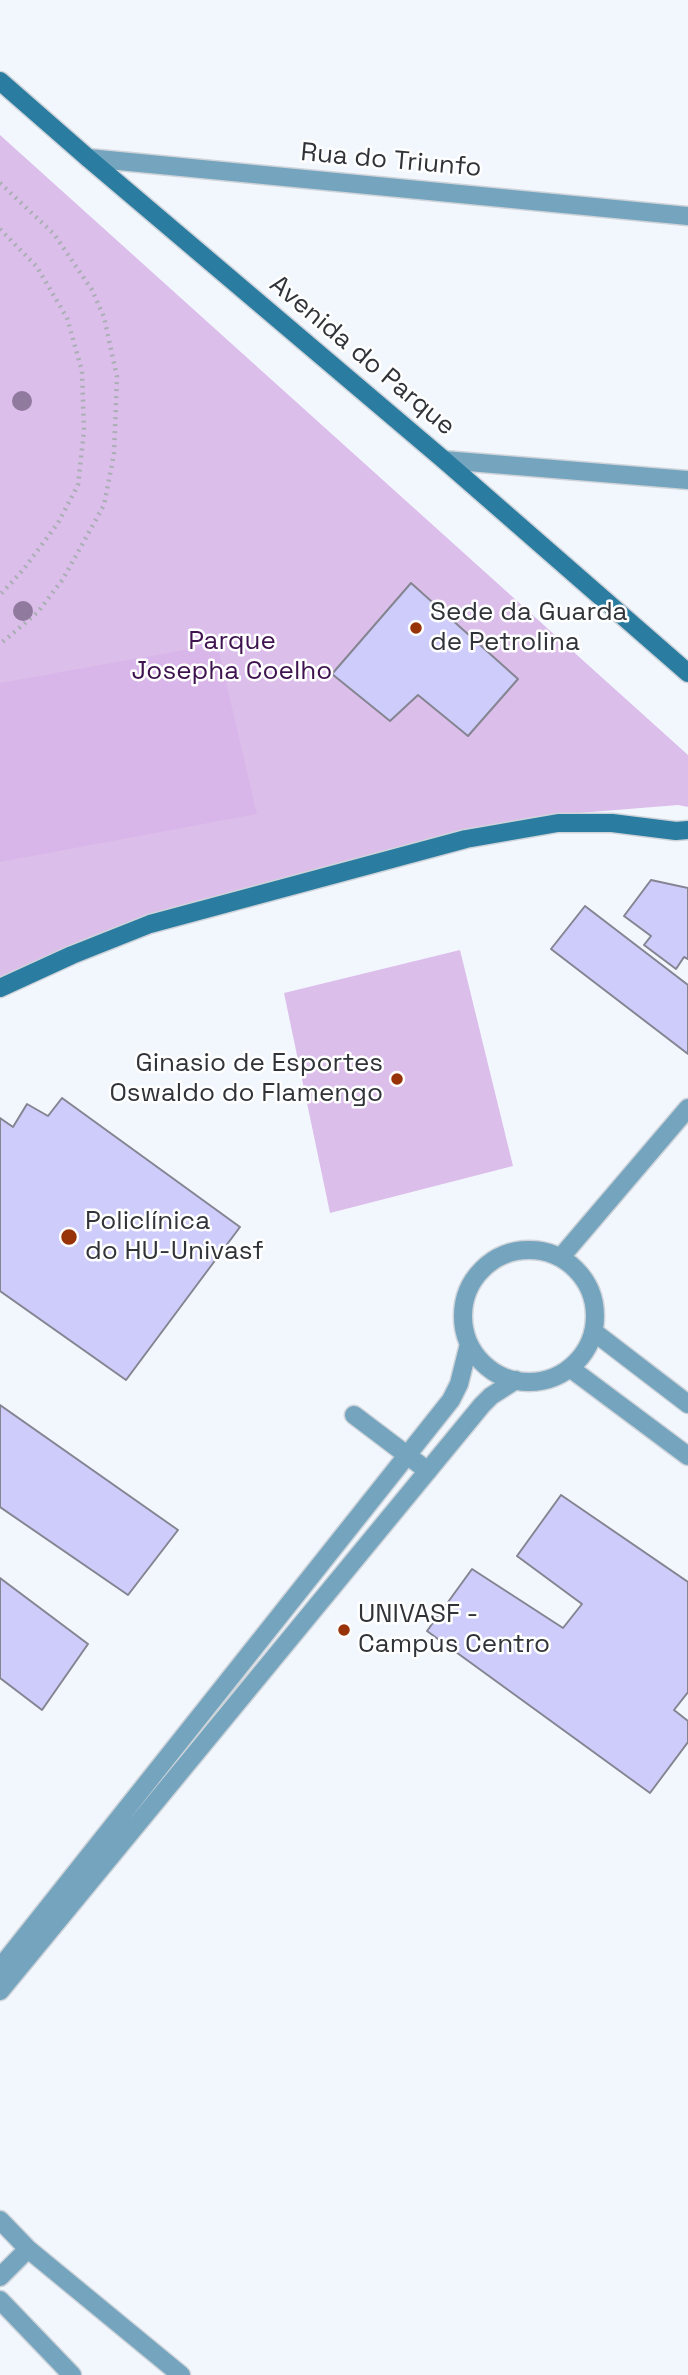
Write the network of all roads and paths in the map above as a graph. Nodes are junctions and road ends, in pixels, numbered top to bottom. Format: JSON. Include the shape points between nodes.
{"nodes":[{"id":1,"x":0,"y":81,"type":"edge"},
{"id":2,"x":88,"y":158,"type":"junction"},
{"id":3,"x":0,"y":183,"type":"edge"},
{"id":4,"x":688,"y":216,"type":"edge"},
{"id":5,"x":0,"y":229,"type":"edge"},
{"id":6,"x":444,"y":460,"type":"junction"},
{"id":7,"x":688,"y":480,"type":"edge"},
{"id":8,"x":0,"y":595,"type":"edge"},
{"id":9,"x":0,"y":644,"type":"edge"},
{"id":10,"x":688,"y":673,"type":"edge"},
{"id":11,"x":684,"y":832,"type":"edge"},
{"id":12,"x":0,"y":988,"type":"edge"},
{"id":13,"x":686,"y":1114,"type":"edge"},
{"id":14,"x":561,"y":1257,"type":"junction"},
{"id":15,"x":594,"y":1332,"type":"junction"},
{"id":16,"x":469,"y":1343,"type":"junction"},
{"id":17,"x":570,"y":1368,"type":"junction"},
{"id":18,"x":516,"y":1380,"type":"junction"},
{"id":19,"x":688,"y":1404,"type":"edge"},
{"id":20,"x":354,"y":1415,"type":"dead end"},
{"id":21,"x":407,"y":1455,"type":"junction"},
{"id":22,"x":688,"y":1456,"type":"edge"},
{"id":23,"x":428,"y":1471,"type":"junction"},
{"id":24,"x":0,"y":1968,"type":"edge"},
{"id":25,"x":0,"y":1991,"type":"edge"},
{"id":26,"x":0,"y":2220,"type":"edge"},
{"id":27,"x":28,"y":2249,"type":"junction"},
{"id":28,"x":0,"y":2277,"type":"edge"},
{"id":29,"x":0,"y":2300,"type":"edge"},
{"id":30,"x":72,"y":2375,"type":"edge"},
{"id":31,"x":181,"y":2375,"type":"edge"}],
"edges":[{"from":1,"to":2,"type":"main road","name":"Avenida do Parque"},
{"from":2,"to":4,"type":"street","name":"Rua do Triunfo"},
{"from":2,"to":6,"type":"main road","name":"Avenida do Parque"},
{"from":3,"to":9,"type":"path","via":[[54,234],[92,290],[104,317],[117,377],[114,454],[104,505],[63,579],[38,612]]},
{"from":5,"to":8,"type":"path","via":[[37,267],[67,318],[82,371],[84,431],[78,485],[58,523]]},
{"from":6,"to":7,"type":"street"},
{"from":6,"to":10,"type":"main road","name":"Avenida do Parque"},
{"from":11,"to":12,"type":"main road","via":[[612,823],[558,823],[466,839],[150,924]]},
{"from":13,"to":14,"type":"street"},
{"from":14,"to":15,"type":"street","via":[[579,1270],[590,1289],[596,1310]]},
{"from":14,"to":16,"type":"street","via":[[540,1250],[518,1250],[480,1270],[468,1289],[463,1310]]},
{"from":15,"to":17,"type":"street","via":[[586,1352]]},
{"from":15,"to":19,"type":"street"},
{"from":16,"to":18,"type":"street","via":[[488,1368]]},
{"from":16,"to":21,"type":"street","via":[[451,1400]]},
{"from":17,"to":18,"type":"street","via":[[551,1378]]},
{"from":17,"to":22,"type":"street"},
{"from":18,"to":23,"type":"street","via":[[491,1395]]},
{"from":20,"to":21,"type":"street"},
{"from":21,"to":23,"type":"street"},
{"from":21,"to":24,"type":"street"},
{"from":23,"to":25,"type":"street"},
{"from":26,"to":27,"type":"street"},
{"from":27,"to":28,"type":"street"},
{"from":27,"to":31,"type":"street"},
{"from":29,"to":30,"type":"street"}]}
